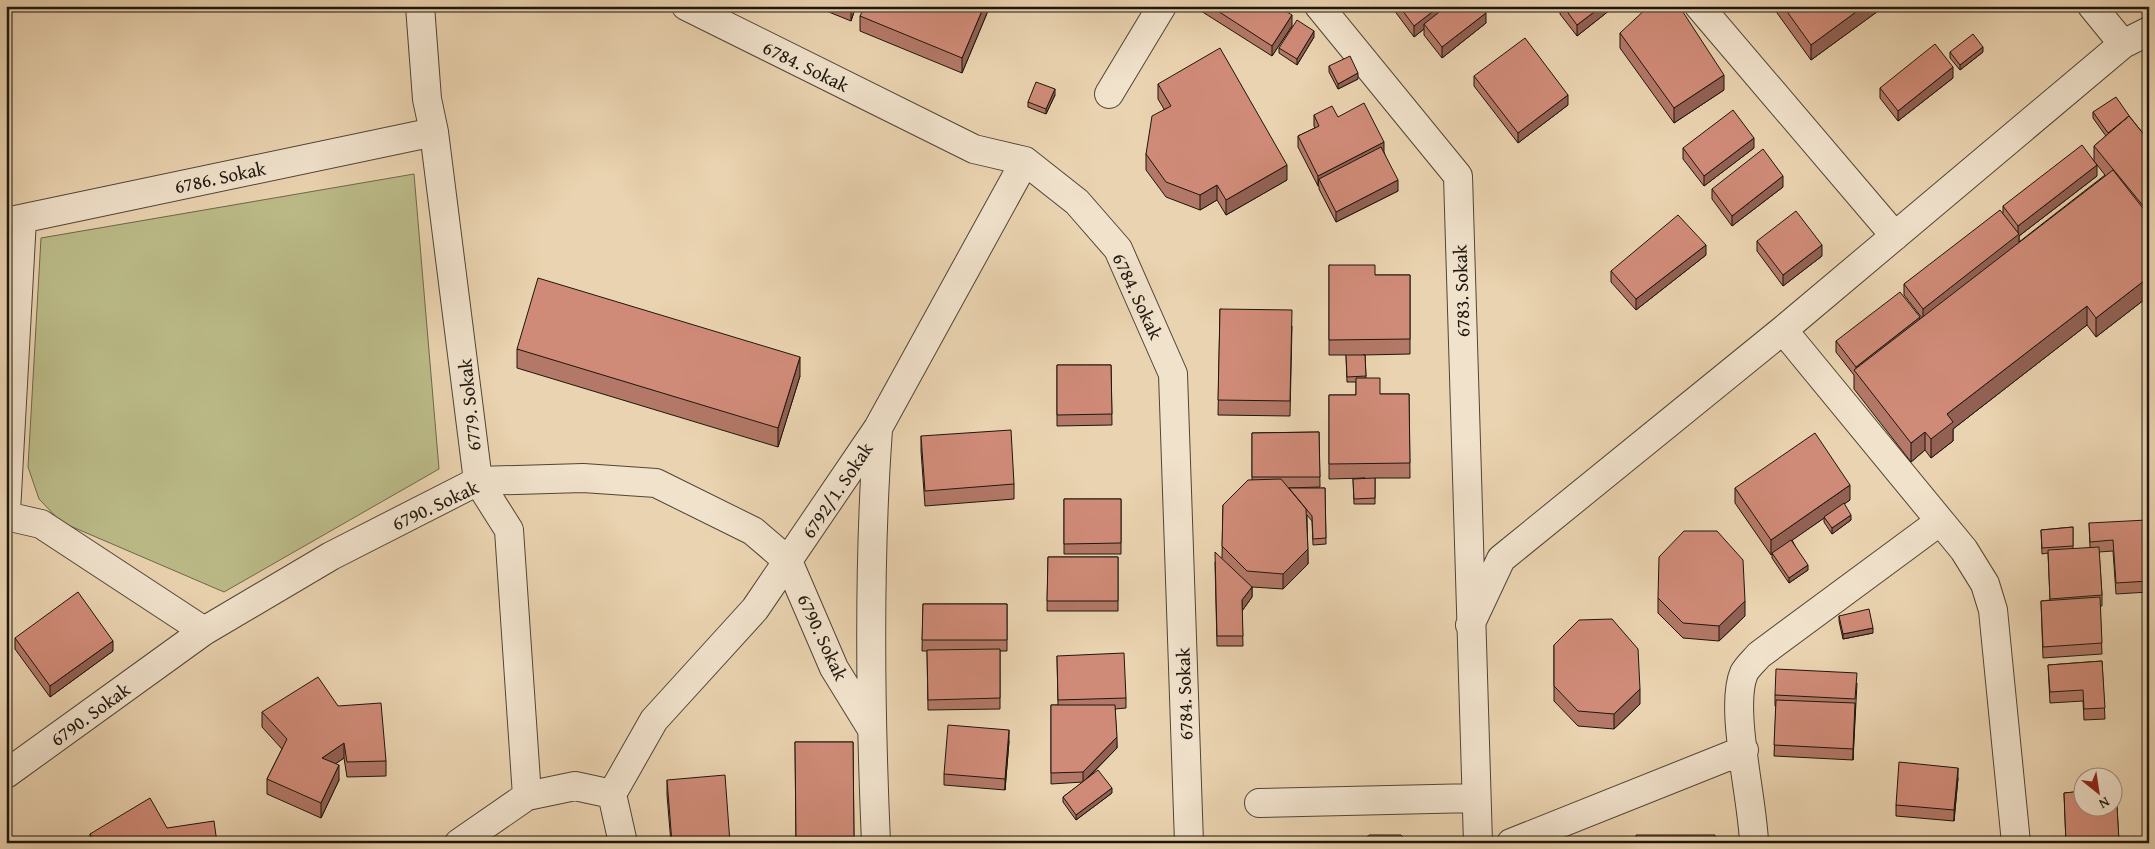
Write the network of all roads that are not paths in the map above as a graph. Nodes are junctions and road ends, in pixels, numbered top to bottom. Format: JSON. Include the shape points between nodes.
{"nodes":[{"id":1,"x":420,"y":6,"type":"edge"},
{"id":2,"x":686,"y":6,"type":"edge"},
{"id":3,"x":1162,"y":6,"type":"edge"},
{"id":4,"x":1319,"y":6,"type":"edge"},
{"id":5,"x":1699,"y":6,"type":"edge"},
{"id":6,"x":2092,"y":6,"type":"edge"},
{"id":7,"x":2149,"y":30,"type":"edge"},
{"id":8,"x":2123,"y":44,"type":"junction"},
{"id":9,"x":1109,"y":94,"type":"dead end"},
{"id":10,"x":434,"y":132,"type":"junction"},
{"id":11,"x":1025,"y":161,"type":"junction"},
{"id":12,"x":14,"y":220,"type":"edge"},
{"id":13,"x":1895,"y":236,"type":"junction"},
{"id":14,"x":1784,"y":330,"type":"junction"},
{"id":15,"x":878,"y":428,"type":"junction"},
{"id":16,"x":478,"y":481,"type":"junction"},
{"id":17,"x":6,"y":512,"type":"edge"},
{"id":18,"x":6,"y":516,"type":"edge"},
{"id":19,"x":1939,"y":522,"type":"junction"},
{"id":20,"x":788,"y":561,"type":"junction"},
{"id":21,"x":1470,"y":624,"type":"junction"},
{"id":22,"x":204,"y":631,"type":"junction"},
{"id":23,"x":871,"y":728,"type":"junction"},
{"id":24,"x":1744,"y":750,"type":"junction"},
{"id":25,"x":6,"y":774,"type":"edge"},
{"id":26,"x":612,"y":794,"type":"junction"},
{"id":27,"x":527,"y":796,"type":"junction"},
{"id":28,"x":1476,"y":798,"type":"junction"},
{"id":29,"x":1259,"y":803,"type":"dead end"},
{"id":30,"x":459,"y":843,"type":"edge"},
{"id":31,"x":623,"y":843,"type":"edge"},
{"id":32,"x":876,"y":843,"type":"edge"},
{"id":33,"x":1189,"y":843,"type":"edge"},
{"id":34,"x":1478,"y":843,"type":"edge"},
{"id":35,"x":1511,"y":843,"type":"edge"},
{"id":36,"x":1754,"y":843,"type":"edge"},
{"id":37,"x":2016,"y":843,"type":"edge"}],
"edges":[{"from":1,"to":10,"type":"street","name":"6779. Sokak","via":[[427,99]]},
{"from":2,"to":11,"type":"street","name":"6784. Sokak","via":[[974,149]]},
{"from":3,"to":9,"type":"street"},
{"from":4,"to":21,"type":"street","name":"6783. Sokak","via":[[1458,176]]},
{"from":5,"to":13,"type":"street"},
{"from":6,"to":8,"type":"street"},
{"from":7,"to":8,"type":"street"},
{"from":8,"to":13,"type":"street"},
{"from":10,"to":12,"type":"street","name":"6786. Sokak"},
{"from":10,"to":16,"type":"street","name":"6779. Sokak"},
{"from":11,"to":15,"type":"street","name":"6792/1. Sokak"},
{"from":11,"to":33,"type":"street","name":"6784. Sokak","via":[[1077,202],[1118,249],[1173,374]]},
{"from":12,"to":17,"type":"street"},
{"from":13,"to":14,"type":"street"},
{"from":14,"to":19,"type":"street"},
{"from":14,"to":21,"type":"street","via":[[1501,559]]},
{"from":15,"to":20,"type":"street","name":"6792/1. Sokak"},
{"from":15,"to":23,"type":"street","name":"6790. Sokak","via":[[872,511]]},
{"from":16,"to":20,"type":"street","name":"6790. Sokak","via":[[583,478],[656,483],[753,531]]},
{"from":16,"to":22,"type":"street","name":"6790. Sokak","via":[[331,556]]},
{"from":16,"to":27,"type":"street","name":"6779. Sokak","via":[[509,530]]},
{"from":18,"to":22,"type":"street","via":[[41,524]]},
{"from":19,"to":24,"type":"street","via":[[1759,656],[1744,672],[1739,694]]},
{"from":19,"to":37,"type":"street","via":[[1964,550],[1985,584],[1993,610]]},
{"from":20,"to":23,"type":"street","name":"6790. Sokak","via":[[834,668]]},
{"from":20,"to":26,"type":"street","name":"6792/1. Sokak","via":[[755,609],[654,720]]},
{"from":21,"to":28,"type":"street","name":"6783. Sokak"},
{"from":22,"to":25,"type":"street","name":"6790. Sokak"},
{"from":23,"to":32,"type":"street","name":"6790. Sokak"},
{"from":24,"to":35,"type":"street"},
{"from":24,"to":36,"type":"street"},
{"from":26,"to":27,"type":"street","via":[[575,786]]},
{"from":26,"to":31,"type":"street"},
{"from":27,"to":30,"type":"street"},
{"from":28,"to":29,"type":"street"},
{"from":28,"to":34,"type":"street","name":"6783. Sokak"}]}
